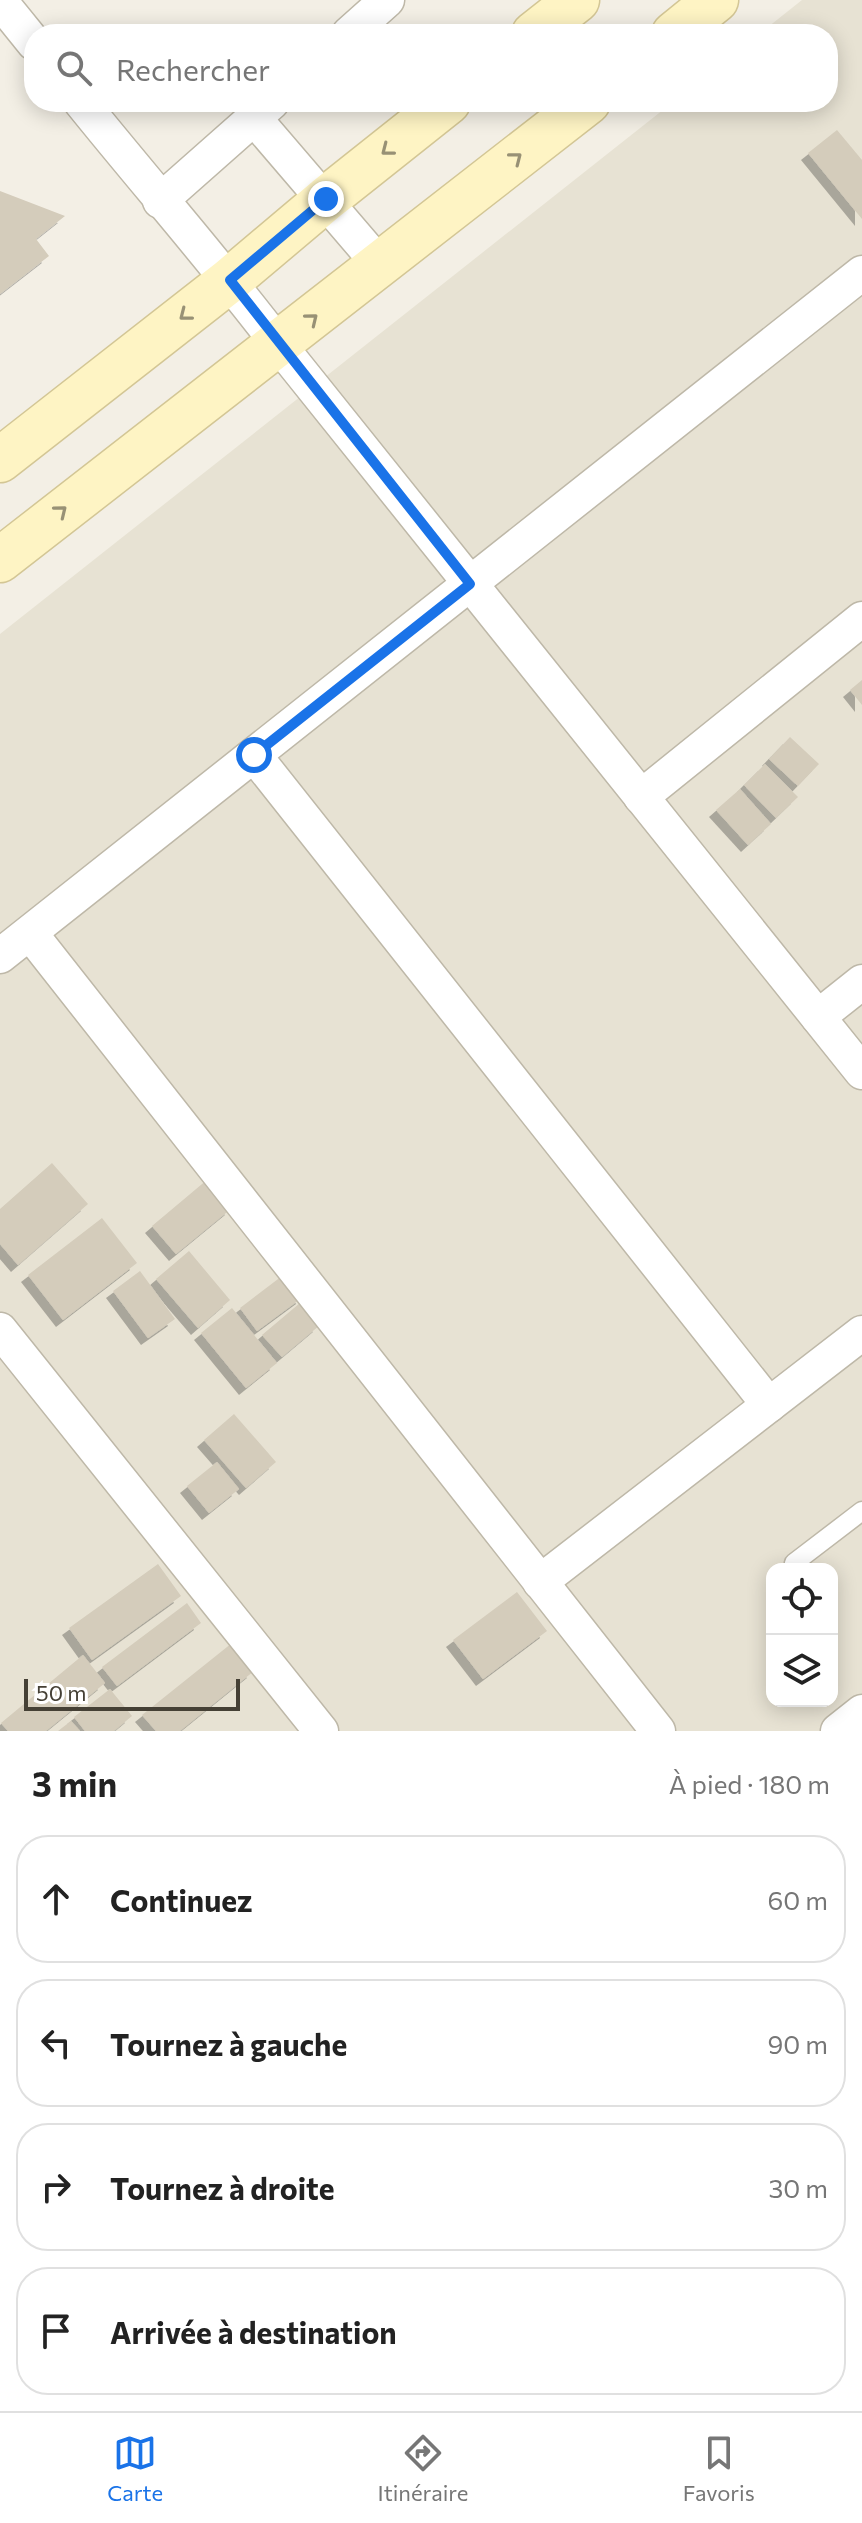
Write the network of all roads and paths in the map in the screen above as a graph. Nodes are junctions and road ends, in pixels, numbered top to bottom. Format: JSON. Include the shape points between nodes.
{"nodes":[{"id":1,"x":387,"y":0,"type":"edge"},
{"id":2,"x":577,"y":0,"type":"edge"},
{"id":3,"x":716,"y":0,"type":"edge"},
{"id":4,"x":0,"y":1,"type":"edge"},
{"id":5,"x":360,"y":24,"type":"edge"},
{"id":6,"x":547,"y":24,"type":"edge"},
{"id":7,"x":686,"y":24,"type":"edge"},
{"id":8,"x":24,"y":31,"type":"edge"},
{"id":9,"x":89,"y":112,"type":"edge"},
{"id":10,"x":261,"y":112,"type":"edge"},
{"id":11,"x":264,"y":112,"type":"edge"},
{"id":12,"x":435,"y":112,"type":"edge"},
{"id":13,"x":575,"y":112,"type":"edge"},
{"id":14,"x":326,"y":199,"type":"junction"},
{"id":15,"x":160,"y":201,"type":"junction"},
{"id":16,"x":380,"y":265,"type":"junction"},
{"id":17,"x":862,"y":273,"type":"edge"},
{"id":18,"x":230,"y":280,"type":"junction"},
{"id":19,"x":279,"y":345,"type":"junction"},
{"id":20,"x":0,"y":460,"type":"edge"},
{"id":21,"x":0,"y":560,"type":"edge"},
{"id":22,"x":470,"y":584,"type":"junction"},
{"id":23,"x":862,"y":619,"type":"edge"},
{"id":24,"x":254,"y":755,"type":"junction"},
{"id":25,"x":641,"y":797,"type":"junction"},
{"id":26,"x":30,"y":933,"type":"junction"},
{"id":27,"x":0,"y":956,"type":"edge"},
{"id":28,"x":862,"y":982,"type":"edge"},
{"id":29,"x":818,"y":1017,"type":"junction"},
{"id":30,"x":862,"y":1072,"type":"edge"},
{"id":31,"x":0,"y":1330,"type":"edge"},
{"id":32,"x":862,"y":1333,"type":"edge"},
{"id":33,"x":769,"y":1405,"type":"junction"},
{"id":34,"x":862,"y":1511,"type":"edge"},
{"id":35,"x":794,"y":1563,"type":"dead end"},
{"id":36,"x":540,"y":1582,"type":"junction"},
{"id":37,"x":862,"y":1712,"type":"edge"},
{"id":38,"x":321,"y":1731,"type":"edge"},
{"id":39,"x":658,"y":1731,"type":"edge"},
{"id":40,"x":838,"y":1731,"type":"edge"}],
"edges":[{"from":1,"to":5,"type":"street"},
{"from":2,"to":6,"type":"street"},
{"from":3,"to":7,"type":"street"},
{"from":4,"to":8,"type":"street"},
{"from":9,"to":15,"type":"street"},
{"from":10,"to":15,"type":"street"},
{"from":11,"to":14,"type":"street"},
{"from":12,"to":14,"type":"street","one_way":true},
{"from":16,"to":13,"type":"street","one_way":true},
{"from":14,"to":16,"type":"street"},
{"from":14,"to":18,"type":"street"},
{"from":15,"to":18,"type":"street"},
{"from":19,"to":16,"type":"street","one_way":true},
{"from":17,"to":22,"type":"street"},
{"from":18,"to":19,"type":"street"},
{"from":18,"to":20,"type":"street","one_way":true},
{"from":21,"to":19,"type":"street","one_way":true},
{"from":19,"to":22,"type":"street"},
{"from":22,"to":24,"type":"street"},
{"from":22,"to":25,"type":"street"},
{"from":23,"to":25,"type":"street"},
{"from":24,"to":26,"type":"street"},
{"from":24,"to":33,"type":"street"},
{"from":25,"to":29,"type":"street"},
{"from":26,"to":27,"type":"street"},
{"from":26,"to":36,"type":"street"},
{"from":28,"to":29,"type":"street"},
{"from":29,"to":30,"type":"street"},
{"from":31,"to":38,"type":"street"},
{"from":32,"to":33,"type":"street"},
{"from":33,"to":36,"type":"street"},
{"from":34,"to":35,"type":"lane"},
{"from":36,"to":39,"type":"street"},
{"from":37,"to":40,"type":"street"}]}
